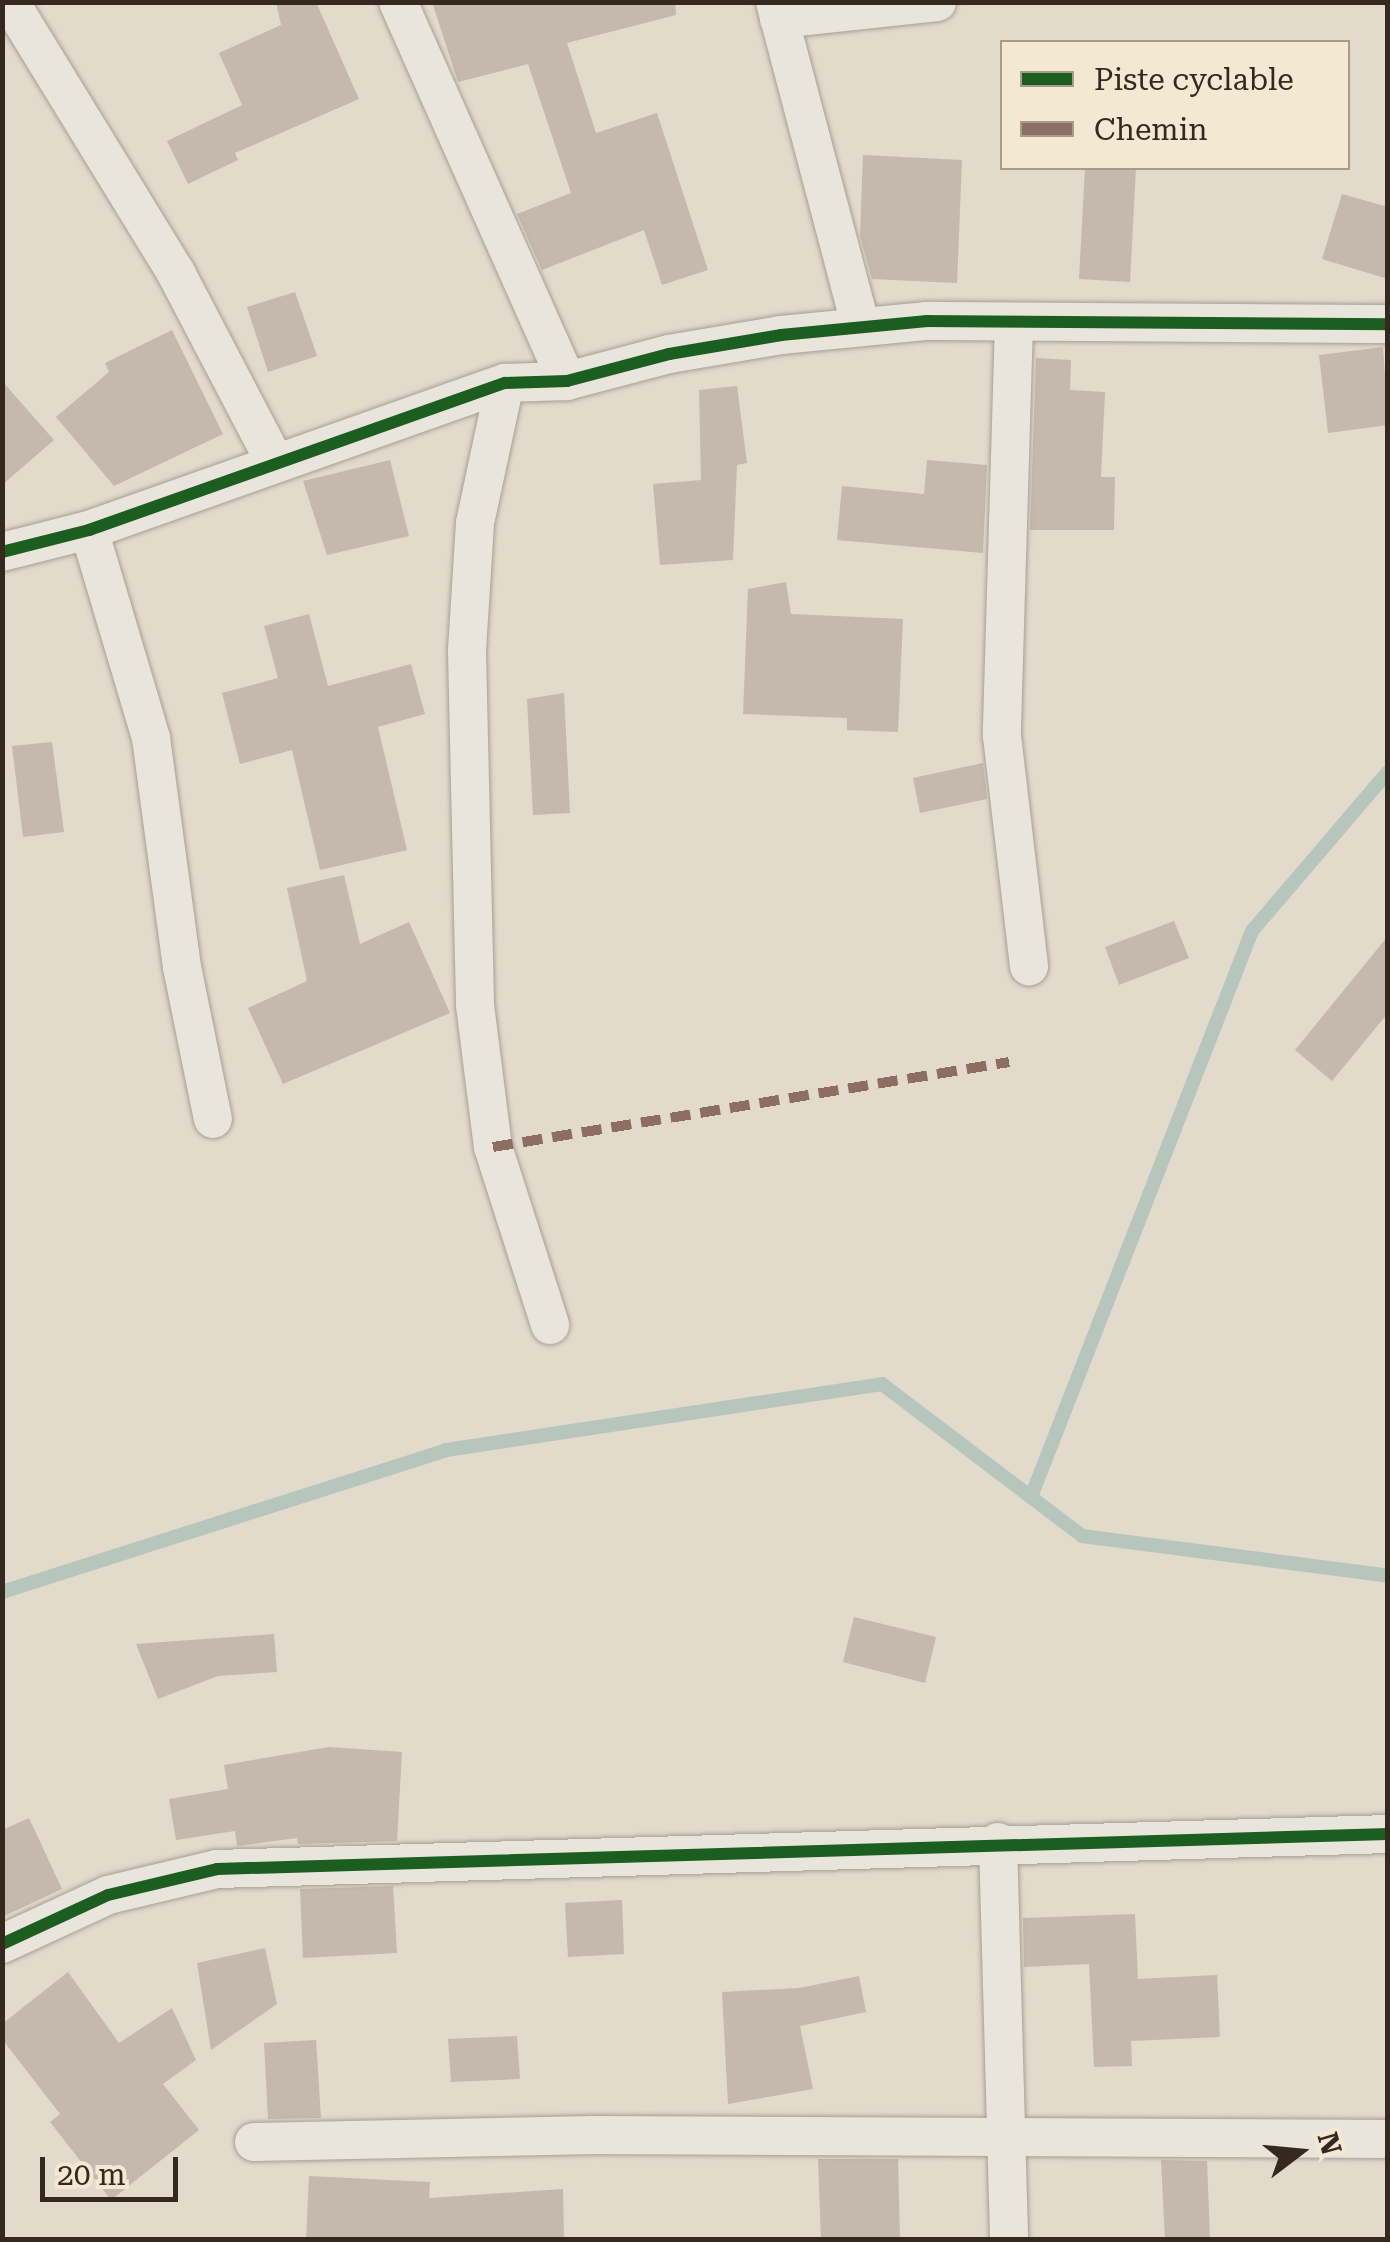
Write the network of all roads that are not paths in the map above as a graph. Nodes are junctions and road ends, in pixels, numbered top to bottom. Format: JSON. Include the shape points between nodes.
{"nodes":[{"id":1,"x":10,"y":2,"type":"edge"},
{"id":2,"x":398,"y":2,"type":"edge"},
{"id":3,"x":937,"y":2,"type":"edge"},
{"id":4,"x":777,"y":11,"type":"edge"},
{"id":5,"x":1014,"y":322,"type":"junction"},
{"id":6,"x":1388,"y":324,"type":"edge"},
{"id":7,"x":860,"y":327,"type":"junction"},
{"id":8,"x":566,"y":381,"type":"junction"},
{"id":9,"x":505,"y":383,"type":"junction"},
{"id":10,"x":275,"y":462,"type":"junction"},
{"id":11,"x":89,"y":530,"type":"junction"},
{"id":12,"x":2,"y":552,"type":"edge"},
{"id":13,"x":1029,"y":966,"type":"dead end"},
{"id":14,"x":213,"y":1119,"type":"dead end"},
{"id":15,"x":550,"y":1325,"type":"dead end"},
{"id":16,"x":1388,"y":1834,"type":"edge"},
{"id":17,"x":998,"y":1842,"type":"junction"},
{"id":18,"x":2,"y":1944,"type":"edge"},
{"id":19,"x":1010,"y":2138,"type":"junction"},
{"id":20,"x":1388,"y":2139,"type":"edge"},
{"id":21,"x":254,"y":2142,"type":"dead end"},
{"id":22,"x":1009,"y":2240,"type":"edge"}],
"edges":[{"from":1,"to":10,"type":"street","via":[[176,272]]},
{"from":2,"to":8,"type":"street"},
{"from":3,"to":4,"type":"street"},
{"from":4,"to":7,"type":"street"},
{"from":5,"to":6,"type":"street"},
{"from":5,"to":7,"type":"street"},
{"from":5,"to":13,"type":"street","via":[[1002,736]]},
{"from":7,"to":8,"type":"street","via":[[669,354]]},
{"from":8,"to":9,"type":"street"},
{"from":9,"to":10,"type":"street"},
{"from":9,"to":15,"type":"street","via":[[475,523],[467,651],[475,1005],[494,1147]]},
{"from":10,"to":11,"type":"street"},
{"from":11,"to":12,"type":"street"},
{"from":11,"to":14,"type":"street","via":[[151,738],[182,966]]},
{"from":16,"to":17,"type":"street","via":[[1206,1843]]},
{"from":17,"to":18,"type":"street","via":[[217,1869],[108,1895]]},
{"from":17,"to":19,"type":"street"},
{"from":19,"to":20,"type":"street"},
{"from":19,"to":21,"type":"street"},
{"from":19,"to":22,"type":"street"}]}
